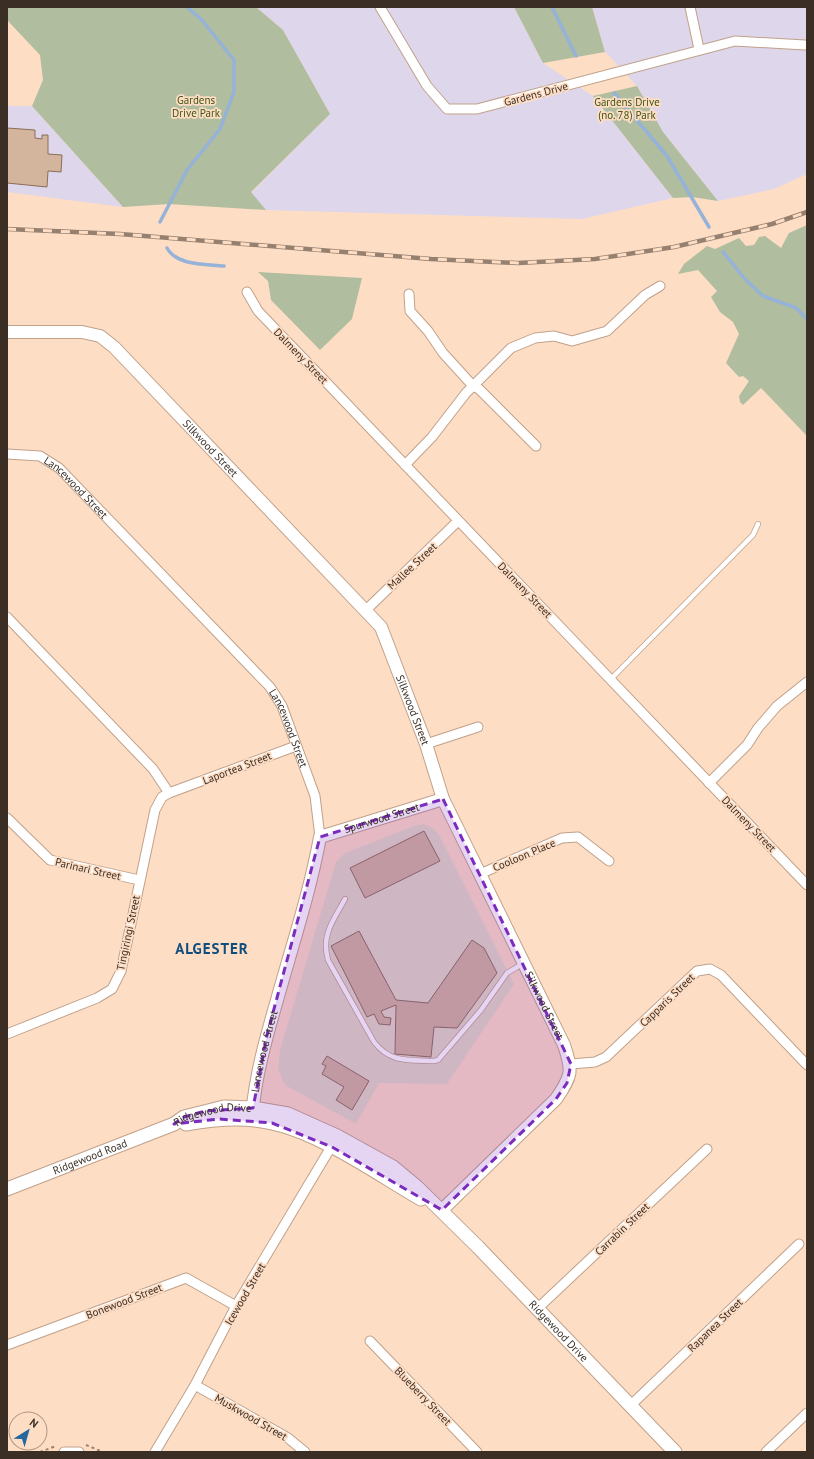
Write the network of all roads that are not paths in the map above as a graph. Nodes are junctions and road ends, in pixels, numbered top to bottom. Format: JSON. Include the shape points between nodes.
{"nodes":[{"id":1,"x":380,"y":7,"type":"edge"},
{"id":2,"x":690,"y":7,"type":"edge"},
{"id":3,"x":806,"y":45,"type":"edge"},
{"id":4,"x":699,"y":49,"type":"junction"},
{"id":5,"x":660,"y":286,"type":"dead end"},
{"id":6,"x":247,"y":292,"type":"dead end"},
{"id":7,"x":409,"y":294,"type":"dead end"},
{"id":8,"x":7,"y":332,"type":"edge"},
{"id":9,"x":473,"y":386,"type":"junction"},
{"id":10,"x":536,"y":446,"type":"dead end"},
{"id":11,"x":7,"y":454,"type":"edge"},
{"id":12,"x":405,"y":465,"type":"junction"},
{"id":13,"x":458,"y":521,"type":"junction"},
{"id":14,"x":758,"y":524,"type":"dead end"},
{"id":15,"x":366,"y":610,"type":"junction"},
{"id":16,"x":7,"y":617,"type":"edge"},
{"id":17,"x":610,"y":680,"type":"junction"},
{"id":18,"x":807,"y":682,"type":"edge"},
{"id":19,"x":478,"y":727,"type":"dead end"},
{"id":20,"x":426,"y":744,"type":"junction"},
{"id":21,"x":296,"y":746,"type":"junction"},
{"id":22,"x":709,"y":783,"type":"junction"},
{"id":23,"x":169,"y":793,"type":"junction"},
{"id":24,"x":443,"y":799,"type":"junction"},
{"id":25,"x":7,"y":818,"type":"edge"},
{"id":26,"x":320,"y":837,"type":"junction"},
{"id":27,"x":609,"y":861,"type":"dead end"},
{"id":28,"x":480,"y":874,"type":"junction"},
{"id":29,"x":139,"y":880,"type":"junction"},
{"id":30,"x":807,"y":885,"type":"edge"},
{"id":31,"x":345,"y":899,"type":"dead end"},
{"id":32,"x":524,"y":962,"type":"junction"},
{"id":33,"x":7,"y":1034,"type":"edge"},
{"id":34,"x":571,"y":1064,"type":"junction"},
{"id":35,"x":807,"y":1065,"type":"edge"},
{"id":36,"x":252,"y":1114,"type":"junction"},
{"id":37,"x":174,"y":1124,"type":"joint"},
{"id":38,"x":334,"y":1142,"type":"junction"},
{"id":39,"x":707,"y":1148,"type":"dead end"},
{"id":40,"x":7,"y":1188,"type":"edge"},
{"id":41,"x":442,"y":1210,"type":"junction"},
{"id":42,"x":799,"y":1244,"type":"dead end"},
{"id":43,"x":236,"y":1306,"type":"junction"},
{"id":44,"x":537,"y":1309,"type":"junction"},
{"id":45,"x":370,"y":1341,"type":"dead end"},
{"id":46,"x":7,"y":1345,"type":"edge"},
{"id":47,"x":195,"y":1385,"type":"junction"},
{"id":48,"x":630,"y":1406,"type":"junction"},
{"id":49,"x":807,"y":1413,"type":"edge"},
{"id":50,"x":670,"y":1450,"type":"edge"},
{"id":51,"x":64,"y":1452,"type":"edge"},
{"id":52,"x":79,"y":1452,"type":"edge"},
{"id":53,"x":155,"y":1452,"type":"edge"},
{"id":54,"x":305,"y":1452,"type":"edge"},
{"id":55,"x":476,"y":1452,"type":"edge"},
{"id":56,"x":766,"y":1452,"type":"edge"}],
"edges":[{"from":1,"to":4,"type":"street","name":"Gardens Drive","via":[[427,86],[447,109],[477,109]]},
{"from":2,"to":4,"type":"street"},
{"from":3,"to":4,"type":"street","name":"Gardens Drive","via":[[735,41]]},
{"from":5,"to":9,"type":"street","via":[[645,295],[607,331],[572,341],[554,336],[535,338],[511,348]]},
{"from":6,"to":12,"type":"street","name":"Dalmeny Street","via":[[258,311]]},
{"from":7,"to":9,"type":"street","via":[[410,311],[428,331],[443,354]]},
{"from":8,"to":15,"type":"street","name":"Silkwood Street","via":[[82,332],[100,336],[114,347]]},
{"from":9,"to":10,"type":"street"},
{"from":9,"to":12,"type":"street","via":[[432,437]]},
{"from":11,"to":21,"type":"street","name":"Lancewood Street","via":[[40,456],[59,468],[270,687],[282,706]]},
{"from":12,"to":13,"type":"street","name":"Dalmeny Street"},
{"from":13,"to":15,"type":"street","name":"Mallee Street"},
{"from":13,"to":17,"type":"street","name":"Dalmeny Street"},
{"from":14,"to":17,"type":"lane","via":[[753,535]]},
{"from":15,"to":20,"type":"street","name":"Silkwood Street","via":[[381,627]]},
{"from":16,"to":23,"type":"street","via":[[153,769]]},
{"from":17,"to":22,"type":"street","name":"Dalmeny Street"},
{"from":18,"to":22,"type":"street","via":[[777,706],[747,745]]},
{"from":19,"to":20,"type":"street"},
{"from":20,"to":24,"type":"street","name":"Silkwood Street"},
{"from":21,"to":23,"type":"street","name":"Laportea Street"},
{"from":21,"to":26,"type":"street","name":"Lancewood Street","via":[[315,796]]},
{"from":22,"to":30,"type":"street","name":"Dalmeny Street"},
{"from":23,"to":29,"type":"street","name":"Tingiringi Street","via":[[162,797],[155,810]]},
{"from":24,"to":26,"type":"street","name":"Spurwood Street"},
{"from":24,"to":28,"type":"street","name":"Silkwood Street"},
{"from":25,"to":29,"type":"street","name":"Parinari Street","via":[[50,860]]},
{"from":26,"to":36,"type":"street","name":"Lancewood Street","via":[[309,887],[267,1035]]},
{"from":27,"to":28,"type":"street","name":"Cooloon Place","via":[[578,837],[562,838]]},
{"from":28,"to":32,"type":"street","name":"Silkwood Street"},
{"from":29,"to":33,"type":"street","name":"Tingiringi Street","via":[[121,971],[112,989],[97,998]]},
{"from":31,"to":32,"type":"lane","via":[[325,939],[324,947],[328,960],[374,1042],[382,1052],[391,1057],[438,1060],[481,1010],[507,972]]},
{"from":32,"to":34,"type":"street","name":"Silkwood Street"},
{"from":34,"to":35,"type":"street","name":"Capparis Street","via":[[596,1062],[606,1057],[697,971],[710,969],[721,975]]},
{"from":34,"to":41,"type":"street","via":[[567,1083],[556,1099]]},
{"from":36,"to":37,"type":"main road","name":"Ridgewood Drive","via":[[236,1106],[205,1110],[184,1117]]},
{"from":36,"to":38,"type":"main road","name":"Ridgewood Drive","via":[[288,1114]]},
{"from":37,"to":40,"type":"main road","name":"Ridgewood Road"},
{"from":38,"to":41,"type":"main road","name":"Ridgewood Drive","via":[[393,1167]]},
{"from":38,"to":43,"type":"street","name":"Icewood Street"},
{"from":39,"to":44,"type":"street","name":"Carrabin Street"},
{"from":41,"to":44,"type":"main road","name":"Ridgewood Drive"},
{"from":42,"to":48,"type":"street","name":"Rapanea Street"},
{"from":43,"to":46,"type":"street","name":"Bonewood Street","via":[[186,1278]]},
{"from":43,"to":47,"type":"street","name":"Icewood Street"},
{"from":44,"to":48,"type":"main road","name":"Ridgewood Drive"},
{"from":45,"to":55,"type":"street","name":"Blueberry Street"},
{"from":47,"to":53,"type":"street","name":"Icewood Street"},
{"from":47,"to":54,"type":"street","name":"Muskwood Street","via":[[288,1438]]},
{"from":48,"to":50,"type":"main road","name":"Ridgewood Drive"},
{"from":49,"to":56,"type":"street"},
{"from":51,"to":52,"type":"street"}]}
